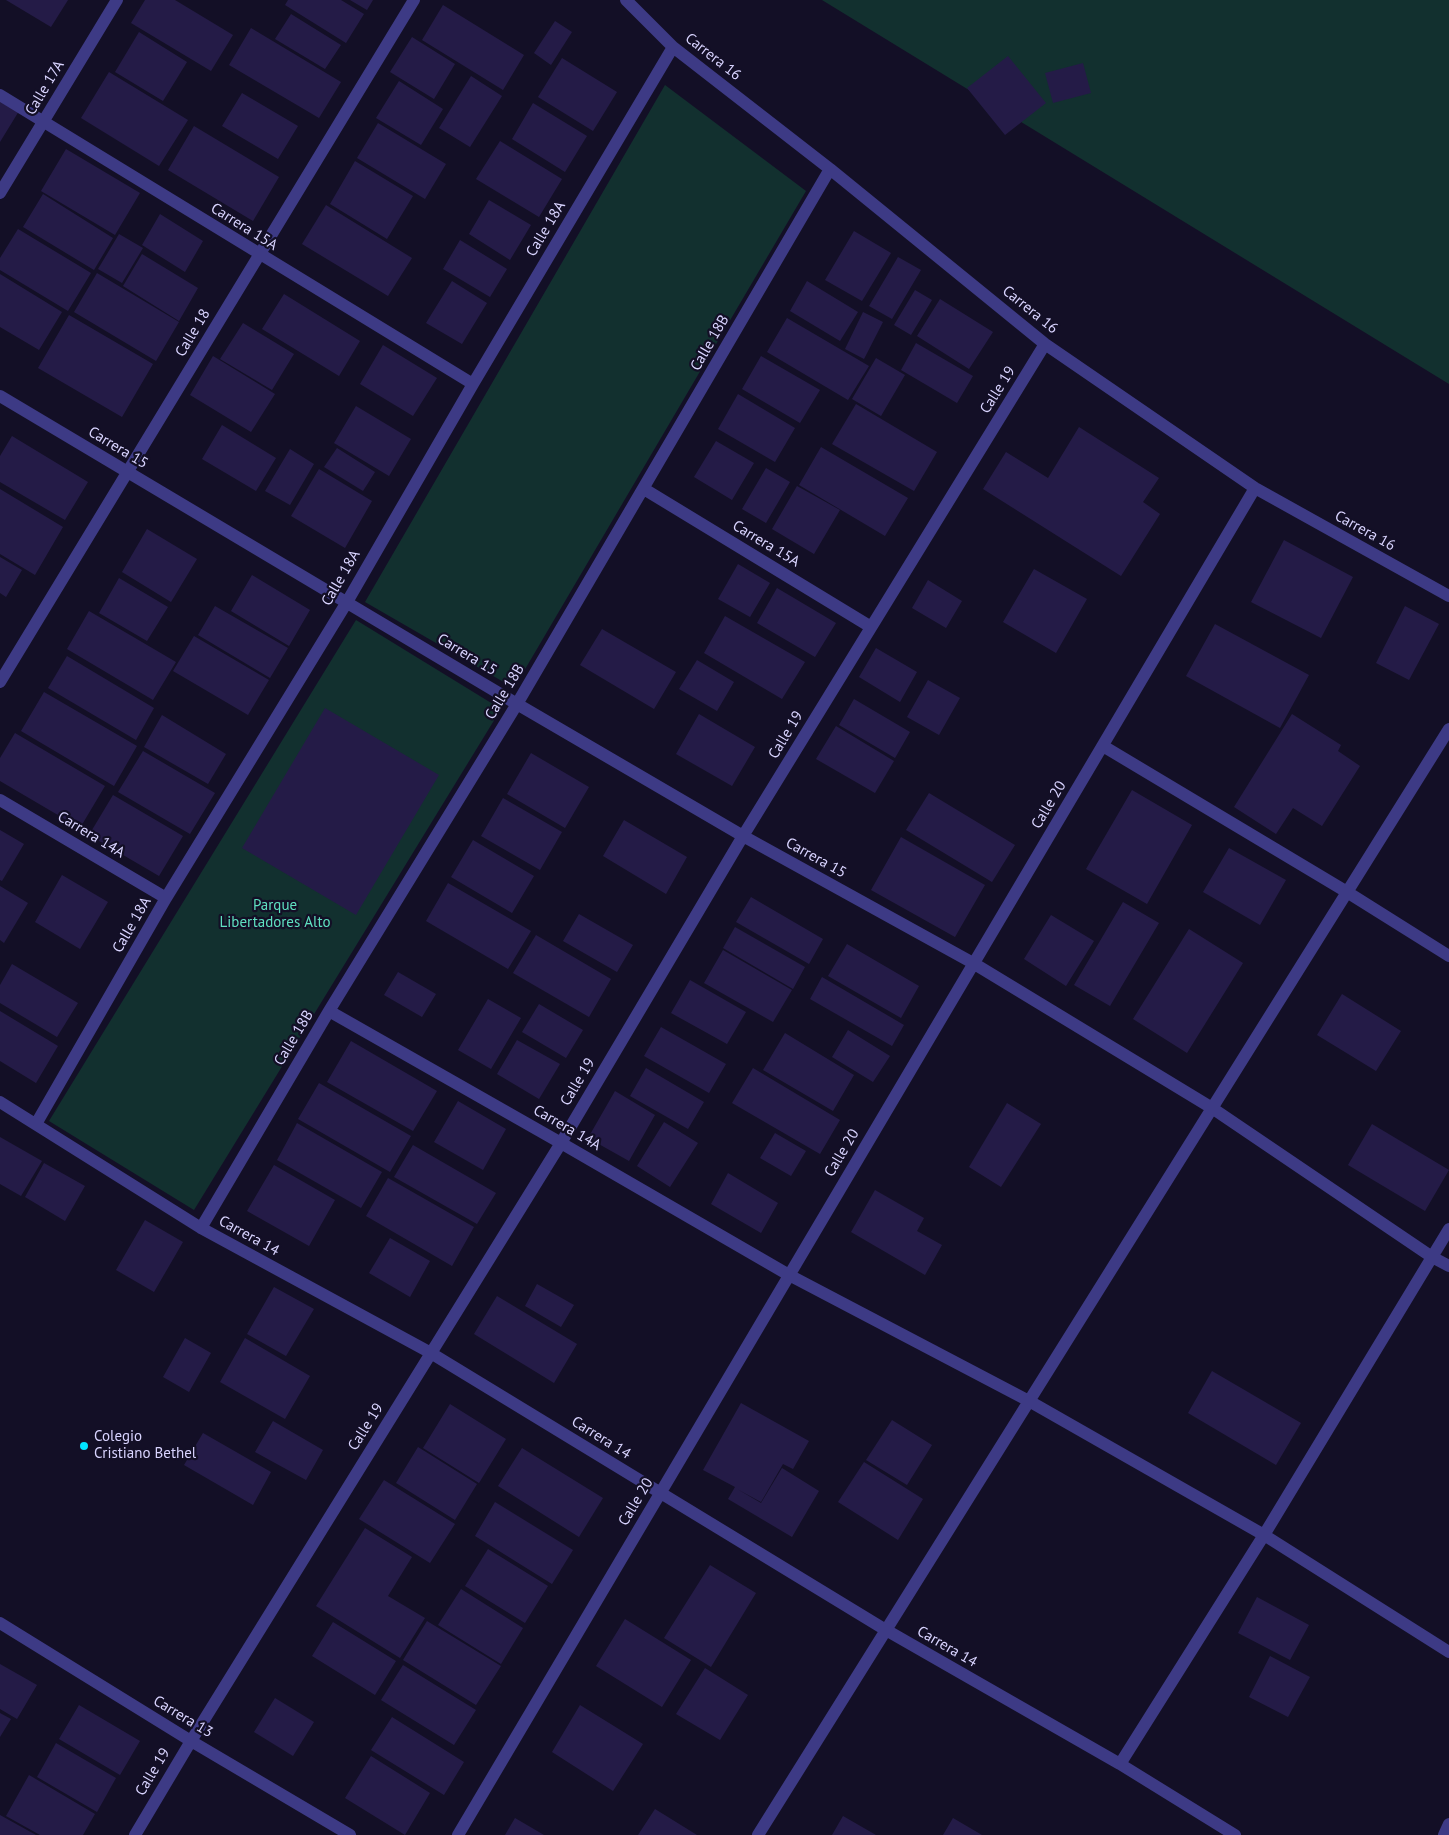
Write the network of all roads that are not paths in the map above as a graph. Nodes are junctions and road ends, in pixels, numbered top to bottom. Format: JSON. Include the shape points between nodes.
{"nodes":[{"id":1,"x":117,"y":0,"type":"edge"},
{"id":2,"x":414,"y":0,"type":"edge"},
{"id":3,"x":626,"y":0,"type":"edge"},
{"id":4,"x":673,"y":47,"type":"junction"},
{"id":5,"x":0,"y":95,"type":"edge"},
{"id":6,"x":44,"y":122,"type":"junction"},
{"id":7,"x":830,"y":168,"type":"junction"},
{"id":8,"x":0,"y":193,"type":"edge"},
{"id":9,"x":259,"y":255,"type":"junction"},
{"id":10,"x":1045,"y":344,"type":"junction"},
{"id":11,"x":473,"y":384,"type":"junction"},
{"id":12,"x":0,"y":396,"type":"edge"},
{"id":13,"x":128,"y":474,"type":"junction"},
{"id":14,"x":644,"y":488,"type":"junction"},
{"id":15,"x":1255,"y":488,"type":"junction"},
{"id":16,"x":1449,"y":596,"type":"edge"},
{"id":17,"x":346,"y":602,"type":"junction"},
{"id":18,"x":871,"y":627,"type":"junction"},
{"id":19,"x":0,"y":682,"type":"edge"},
{"id":20,"x":518,"y":704,"type":"junction"},
{"id":21,"x":1449,"y":729,"type":"edge"},
{"id":22,"x":1103,"y":746,"type":"junction"},
{"id":23,"x":0,"y":800,"type":"edge"},
{"id":24,"x":743,"y":836,"type":"junction"},
{"id":25,"x":1347,"y":892,"type":"junction"},
{"id":26,"x":166,"y":898,"type":"junction"},
{"id":27,"x":1449,"y":956,"type":"edge"},
{"id":28,"x":973,"y":963,"type":"junction"},
{"id":29,"x":329,"y":1012,"type":"junction"},
{"id":30,"x":0,"y":1102,"type":"edge"},
{"id":31,"x":1212,"y":1108,"type":"junction"},
{"id":32,"x":36,"y":1124,"type":"junction"},
{"id":33,"x":561,"y":1143,"type":"junction"},
{"id":34,"x":201,"y":1228,"type":"junction"},
{"id":35,"x":1449,"y":1229,"type":"edge"},
{"id":36,"x":1432,"y":1257,"type":"junction"},
{"id":37,"x":1449,"y":1266,"type":"edge"},
{"id":38,"x":789,"y":1276,"type":"junction"},
{"id":39,"x":431,"y":1353,"type":"junction"},
{"id":40,"x":1029,"y":1401,"type":"junction"},
{"id":41,"x":660,"y":1494,"type":"junction"},
{"id":42,"x":1264,"y":1535,"type":"junction"},
{"id":43,"x":0,"y":1623,"type":"edge"},
{"id":44,"x":886,"y":1630,"type":"junction"},
{"id":45,"x":1449,"y":1652,"type":"edge"},
{"id":46,"x":190,"y":1741,"type":"junction"},
{"id":47,"x":1120,"y":1764,"type":"junction"},
{"id":48,"x":1449,"y":1824,"type":"edge"},
{"id":49,"x":135,"y":1835,"type":"edge"},
{"id":50,"x":350,"y":1835,"type":"edge"},
{"id":51,"x":458,"y":1835,"type":"edge"},
{"id":52,"x":758,"y":1835,"type":"edge"},
{"id":53,"x":1235,"y":1835,"type":"edge"},
{"id":54,"x":1444,"y":1835,"type":"edge"}],
"edges":[{"from":1,"to":6,"type":"street","name":"Calle 17A"},
{"from":2,"to":9,"type":"street","name":"Calle 18"},
{"from":3,"to":4,"type":"street","name":"Carrera 16"},
{"from":4,"to":7,"type":"street","name":"Carrera 16"},
{"from":4,"to":11,"type":"street","name":"Calle 18A"},
{"from":5,"to":6,"type":"street","name":"Carrera 15A"},
{"from":6,"to":8,"type":"street","name":"Calle 17A"},
{"from":6,"to":9,"type":"street","name":"Carrera 15A"},
{"from":7,"to":10,"type":"street","name":"Carrera 16"},
{"from":7,"to":14,"type":"street","name":"Calle 18B"},
{"from":9,"to":11,"type":"street","name":"Carrera 15A"},
{"from":9,"to":13,"type":"street","name":"Calle 18"},
{"from":10,"to":15,"type":"street","name":"Carrera 16"},
{"from":10,"to":18,"type":"street","name":"Calle 19"},
{"from":11,"to":17,"type":"street","name":"Calle 18A"},
{"from":12,"to":13,"type":"street","name":"Carrera 15"},
{"from":13,"to":17,"type":"street","name":"Carrera 15"},
{"from":13,"to":19,"type":"street","name":"Calle 18"},
{"from":14,"to":18,"type":"street","name":"Carrera 15A"},
{"from":14,"to":20,"type":"street","name":"Calle 18B"},
{"from":15,"to":16,"type":"street","name":"Carrera 16"},
{"from":15,"to":22,"type":"street","name":"Calle 20"},
{"from":17,"to":20,"type":"street","name":"Carrera 15"},
{"from":17,"to":26,"type":"street","name":"Calle 18A"},
{"from":18,"to":24,"type":"street","name":"Calle 19"},
{"from":20,"to":24,"type":"street","name":"Carrera 15"},
{"from":20,"to":29,"type":"street","name":"Calle 18B"},
{"from":21,"to":25,"type":"street"},
{"from":22,"to":25,"type":"street"},
{"from":22,"to":28,"type":"street","name":"Calle 20"},
{"from":23,"to":26,"type":"street","name":"Carrera 14A"},
{"from":24,"to":28,"type":"street","name":"Carrera 15"},
{"from":24,"to":33,"type":"street","name":"Calle 19"},
{"from":25,"to":27,"type":"street"},
{"from":25,"to":31,"type":"street"},
{"from":26,"to":32,"type":"street","name":"Calle 18A"},
{"from":28,"to":31,"type":"street","name":"Carrera 15"},
{"from":28,"to":38,"type":"street","name":"Calle 20"},
{"from":29,"to":33,"type":"street","name":"Carrera 14A"},
{"from":29,"to":34,"type":"street","name":"Calle 18B"},
{"from":30,"to":32,"type":"street","name":"Carrera 14"},
{"from":31,"to":36,"type":"street","name":"Carrera 15"},
{"from":31,"to":40,"type":"street"},
{"from":32,"to":34,"type":"street","name":"Carrera 14"},
{"from":33,"to":38,"type":"street","name":"Carrera 14A"},
{"from":33,"to":39,"type":"street","name":"Calle 19"},
{"from":34,"to":39,"type":"street","name":"Carrera 14"},
{"from":35,"to":36,"type":"street"},
{"from":36,"to":37,"type":"street","name":"Carrera 15"},
{"from":36,"to":42,"type":"street"},
{"from":38,"to":40,"type":"street","name":"Carrera 14A"},
{"from":38,"to":41,"type":"street","name":"Calle 20"},
{"from":39,"to":41,"type":"street","name":"Carrera 14"},
{"from":39,"to":46,"type":"street","name":"Calle 19"},
{"from":40,"to":42,"type":"street","name":"Carrera 14A"},
{"from":40,"to":44,"type":"street"},
{"from":41,"to":44,"type":"street","name":"Carrera 14"},
{"from":41,"to":51,"type":"street","name":"Calle 20"},
{"from":42,"to":45,"type":"street","name":"Carrera 14A"},
{"from":42,"to":47,"type":"street"},
{"from":43,"to":46,"type":"street","name":"Carrera 13"},
{"from":44,"to":47,"type":"street","name":"Carrera 14"},
{"from":44,"to":52,"type":"street"},
{"from":46,"to":49,"type":"street","name":"Calle 19"},
{"from":46,"to":50,"type":"street","name":"Carrera 13"},
{"from":47,"to":53,"type":"street","name":"Carrera 14"},
{"from":48,"to":54,"type":"street"}]}
